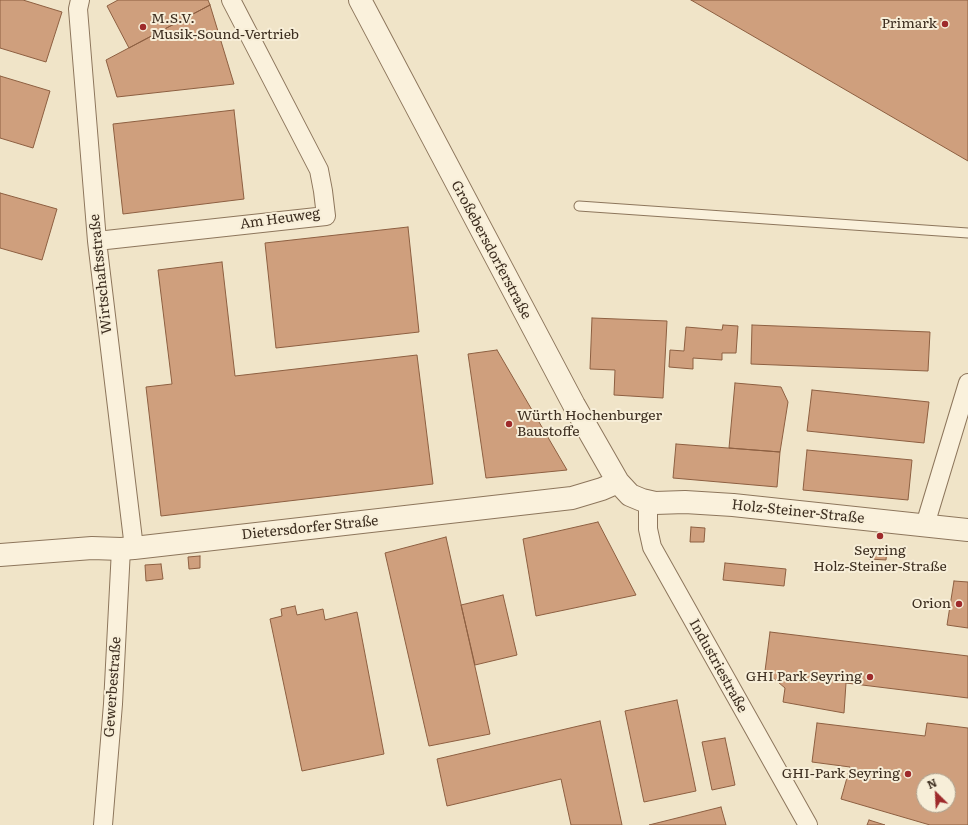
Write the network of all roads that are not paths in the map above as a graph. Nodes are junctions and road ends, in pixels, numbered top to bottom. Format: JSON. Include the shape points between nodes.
{"nodes":[{"id":1,"x":80,"y":0,"type":"edge"},
{"id":2,"x":231,"y":0,"type":"edge"},
{"id":3,"x":360,"y":0,"type":"edge"},
{"id":4,"x":579,"y":206,"type":"dead end"},
{"id":5,"x":968,"y":233,"type":"edge"},
{"id":6,"x":97,"y":241,"type":"junction"},
{"id":7,"x":968,"y":383,"type":"edge"},
{"id":8,"x":632,"y":493,"type":"junction"},
{"id":9,"x":925,"y":525,"type":"junction"},
{"id":10,"x":968,"y":530,"type":"edge"},
{"id":11,"x":128,"y":548,"type":"junction"},
{"id":12,"x":0,"y":555,"type":"edge"},
{"id":13,"x":103,"y":825,"type":"edge"},
{"id":14,"x":808,"y":825,"type":"edge"}],
"edges":[{"from":1,"to":6,"type":"street","name":"Wirtschaftsstraße","via":[[78,9]]},
{"from":2,"to":6,"type":"street","name":"Am Heuweg","via":[[319,170],[326,216]]},
{"from":3,"to":8,"type":"street","name":"Großebersdorferstraße","via":[[548,358]]},
{"from":4,"to":5,"type":"lane"},
{"from":6,"to":11,"type":"street","name":"Wirtschaftsstraße"},
{"from":7,"to":9,"type":"street"},
{"from":8,"to":9,"type":"street","name":"Holz-Steiner-Straße"},
{"from":8,"to":11,"type":"street","name":"Dietersdorfer Straße","via":[[602,489],[572,498]]},
{"from":8,"to":14,"type":"street","name":"Industriestraße","via":[[648,511],[652,547]]},
{"from":9,"to":10,"type":"street","name":"Holz-Steiner-Straße"},
{"from":11,"to":12,"type":"street","name":"Dietersdorfer Straße"},
{"from":11,"to":13,"type":"street","name":"Gewerbestraße"}]}
